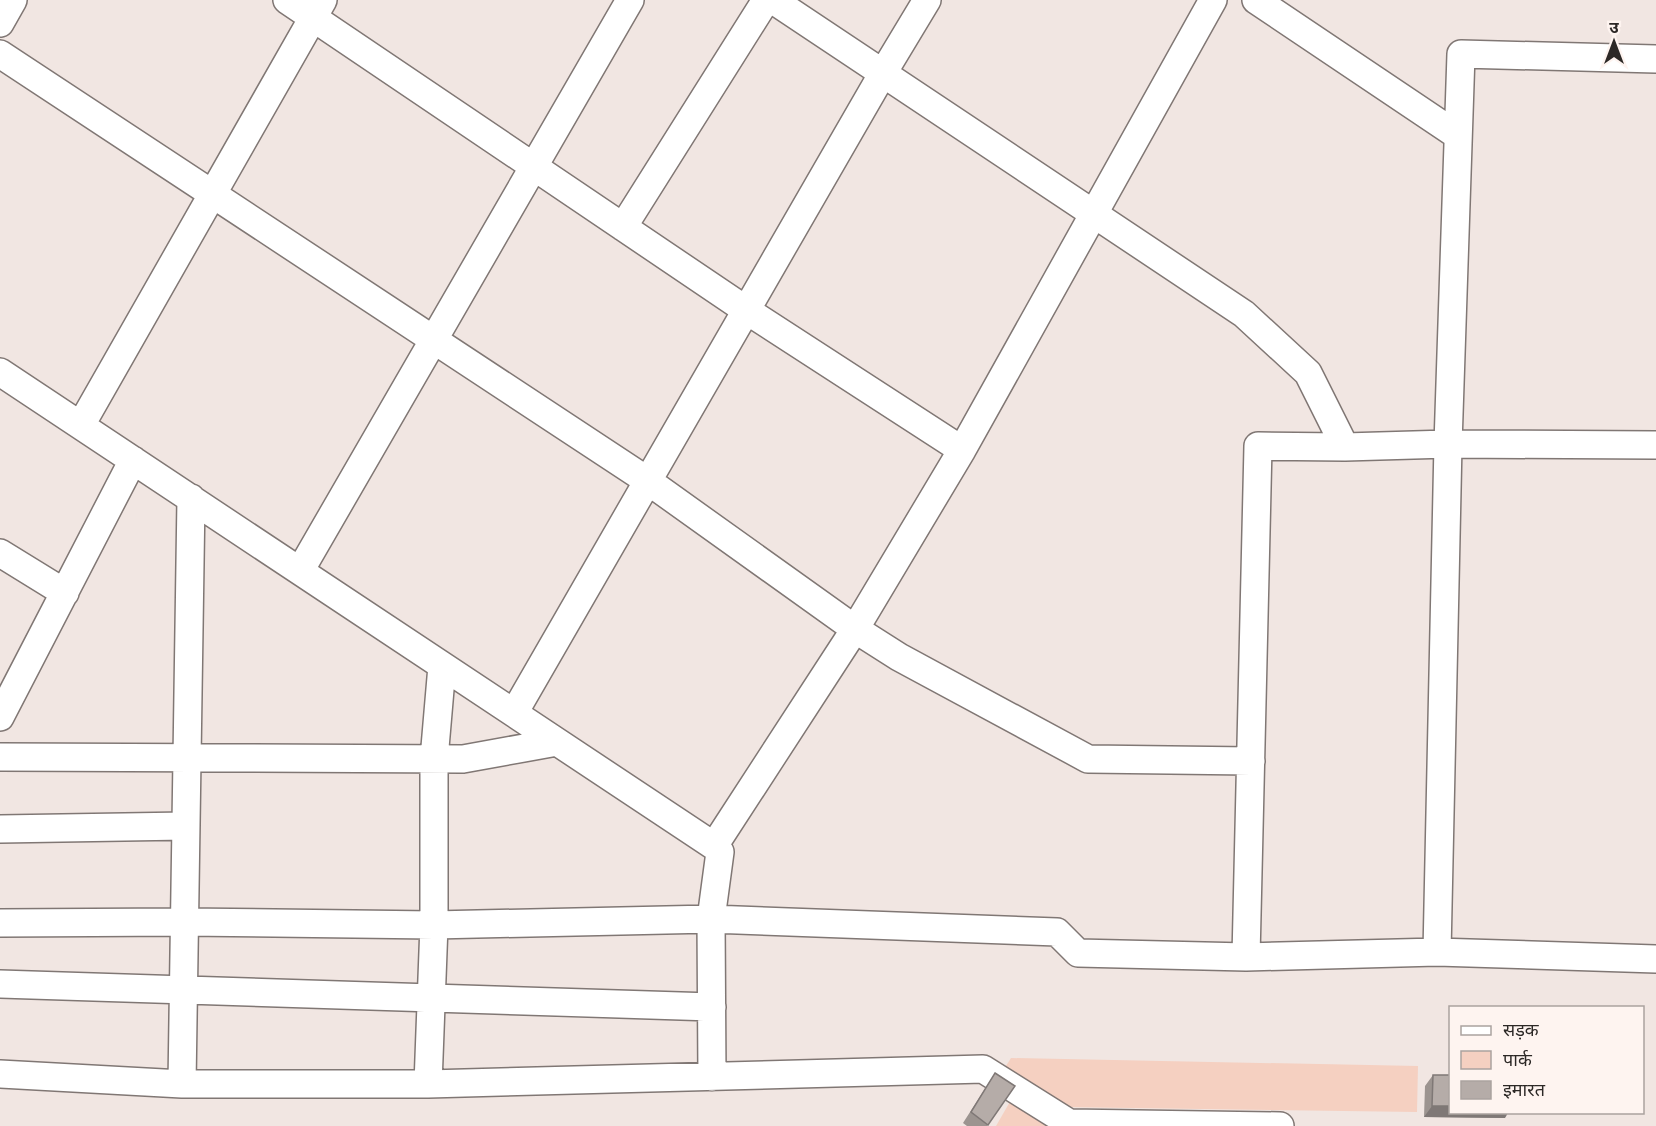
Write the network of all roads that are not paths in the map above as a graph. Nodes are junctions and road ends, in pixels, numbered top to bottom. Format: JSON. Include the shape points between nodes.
{"nodes":[{"id":1,"x":13,"y":0,"type":"edge"},
{"id":2,"x":287,"y":0,"type":"edge"},
{"id":3,"x":630,"y":0,"type":"edge"},
{"id":4,"x":766,"y":0,"type":"edge"},
{"id":5,"x":773,"y":0,"type":"edge"},
{"id":6,"x":927,"y":0,"type":"edge"},
{"id":7,"x":1213,"y":0,"type":"edge"},
{"id":8,"x":1256,"y":0,"type":"edge"},
{"id":9,"x":318,"y":9,"type":"edge"},
{"id":10,"x":0,"y":23,"type":"edge"},
{"id":11,"x":0,"y":54,"type":"edge"},
{"id":12,"x":1656,"y":59,"type":"edge"},
{"id":13,"x":883,"y":73,"type":"junction"},
{"id":14,"x":1457,"y":135,"type":"junction"},
{"id":15,"x":534,"y":166,"type":"junction"},
{"id":16,"x":213,"y":193,"type":"junction"},
{"id":17,"x":1093,"y":214,"type":"junction"},
{"id":18,"x":623,"y":227,"type":"junction"},
{"id":19,"x":746,"y":310,"type":"junction"},
{"id":20,"x":434,"y":339,"type":"junction"},
{"id":21,"x":0,"y":372,"type":"edge"},
{"id":22,"x":81,"y":425,"type":"junction"},
{"id":23,"x":1448,"y":444,"type":"junction"},
{"id":24,"x":1656,"y":445,"type":"edge"},
{"id":25,"x":1345,"y":447,"type":"junction"},
{"id":26,"x":962,"y":450,"type":"junction"},
{"id":27,"x":133,"y":460,"type":"junction"},
{"id":28,"x":648,"y":481,"type":"junction"},
{"id":29,"x":191,"y":498,"type":"junction"},
{"id":30,"x":0,"y":554,"type":"edge"},
{"id":31,"x":300,"y":571,"type":"junction"},
{"id":32,"x":64,"y":593,"type":"junction"},
{"id":33,"x":855,"y":629,"type":"junction"},
{"id":34,"x":442,"y":666,"type":"junction"},
{"id":35,"x":514,"y":713,"type":"junction"},
{"id":36,"x":0,"y":717,"type":"edge"},
{"id":37,"x":557,"y":742,"type":"junction"},
{"id":38,"x":0,"y":757,"type":"edge"},
{"id":39,"x":187,"y":758,"type":"junction"},
{"id":40,"x":434,"y":759,"type":"junction"},
{"id":41,"x":1251,"y":761,"type":"junction"},
{"id":42,"x":186,"y":826,"type":"junction"},
{"id":43,"x":0,"y":829,"type":"edge"},
{"id":44,"x":714,"y":846,"type":"junction"},
{"id":45,"x":711,"y":919,"type":"junction"},
{"id":46,"x":184,"y":922,"type":"junction"},
{"id":47,"x":0,"y":923,"type":"edge"},
{"id":48,"x":434,"y":925,"type":"junction"},
{"id":49,"x":1437,"y":952,"type":"junction"},
{"id":50,"x":1246,"y":957,"type":"junction"},
{"id":51,"x":1656,"y":959,"type":"edge"},
{"id":52,"x":0,"y":984,"type":"edge"},
{"id":53,"x":184,"y":990,"type":"junction"},
{"id":54,"x":430,"y":997,"type":"junction"},
{"id":55,"x":712,"y":1007,"type":"junction"},
{"id":56,"x":0,"y":1074,"type":"edge"},
{"id":57,"x":712,"y":1077,"type":"junction"},
{"id":58,"x":182,"y":1084,"type":"junction"},
{"id":59,"x":428,"y":1084,"type":"junction"},
{"id":60,"x":1180,"y":1125,"type":"edge"},
{"id":61,"x":1280,"y":1126,"type":"edge"}],
"edges":[{"from":1,"to":10,"type":"street"},
{"from":2,"to":9,"type":"street"},
{"from":3,"to":15,"type":"street"},
{"from":4,"to":18,"type":"street"},
{"from":5,"to":13,"type":"street"},
{"from":6,"to":13,"type":"street"},
{"from":7,"to":17,"type":"street"},
{"from":8,"to":14,"type":"street"},
{"from":9,"to":15,"type":"street"},
{"from":9,"to":16,"type":"street"},
{"from":11,"to":16,"type":"street"},
{"from":12,"to":14,"type":"street","via":[[1461,54]]},
{"from":13,"to":17,"type":"street"},
{"from":13,"to":19,"type":"street"},
{"from":14,"to":23,"type":"street"},
{"from":15,"to":18,"type":"street"},
{"from":15,"to":20,"type":"street"},
{"from":16,"to":20,"type":"street"},
{"from":16,"to":22,"type":"street"},
{"from":17,"to":25,"type":"street","via":[[1244,314],[1308,373]]},
{"from":17,"to":26,"type":"street"},
{"from":18,"to":19,"type":"street"},
{"from":19,"to":26,"type":"street"},
{"from":19,"to":28,"type":"street"},
{"from":20,"to":28,"type":"street"},
{"from":20,"to":31,"type":"street"},
{"from":21,"to":22,"type":"street"},
{"from":22,"to":27,"type":"street"},
{"from":23,"to":24,"type":"street"},
{"from":23,"to":25,"type":"street"},
{"from":23,"to":49,"type":"street"},
{"from":25,"to":41,"type":"street","via":[[1258,446]]},
{"from":26,"to":33,"type":"street"},
{"from":27,"to":29,"type":"street"},
{"from":27,"to":32,"type":"street"},
{"from":28,"to":33,"type":"street"},
{"from":28,"to":35,"type":"street"},
{"from":29,"to":31,"type":"street"},
{"from":29,"to":39,"type":"street"},
{"from":30,"to":32,"type":"street"},
{"from":31,"to":34,"type":"street"},
{"from":32,"to":36,"type":"street"},
{"from":33,"to":41,"type":"street","via":[[899,657],[1088,759]]},
{"from":33,"to":44,"type":"street"},
{"from":34,"to":35,"type":"street"},
{"from":34,"to":40,"type":"street"},
{"from":35,"to":37,"type":"street"},
{"from":37,"to":40,"type":"street","via":[[463,759]]},
{"from":37,"to":44,"type":"street"},
{"from":38,"to":39,"type":"street"},
{"from":39,"to":40,"type":"street"},
{"from":39,"to":42,"type":"street"},
{"from":40,"to":48,"type":"street"},
{"from":41,"to":50,"type":"street"},
{"from":42,"to":43,"type":"street"},
{"from":42,"to":46,"type":"street"},
{"from":44,"to":45,"type":"street","via":[[720,852]]},
{"from":45,"to":48,"type":"street"},
{"from":45,"to":50,"type":"street","via":[[1057,932],[1078,953]]},
{"from":45,"to":55,"type":"street"},
{"from":46,"to":47,"type":"street"},
{"from":46,"to":48,"type":"street"},
{"from":46,"to":53,"type":"street"},
{"from":48,"to":54,"type":"street"},
{"from":49,"to":50,"type":"street"},
{"from":49,"to":51,"type":"street"},
{"from":52,"to":53,"type":"street"},
{"from":53,"to":54,"type":"street"},
{"from":53,"to":58,"type":"street"},
{"from":54,"to":55,"type":"street"},
{"from":54,"to":59,"type":"street"},
{"from":55,"to":57,"type":"street"},
{"from":56,"to":58,"type":"street"},
{"from":57,"to":59,"type":"street"},
{"from":57,"to":60,"type":"street","via":[[983,1069],[1069,1123]]},
{"from":58,"to":59,"type":"street"},
{"from":60,"to":61,"type":"street"}]}
